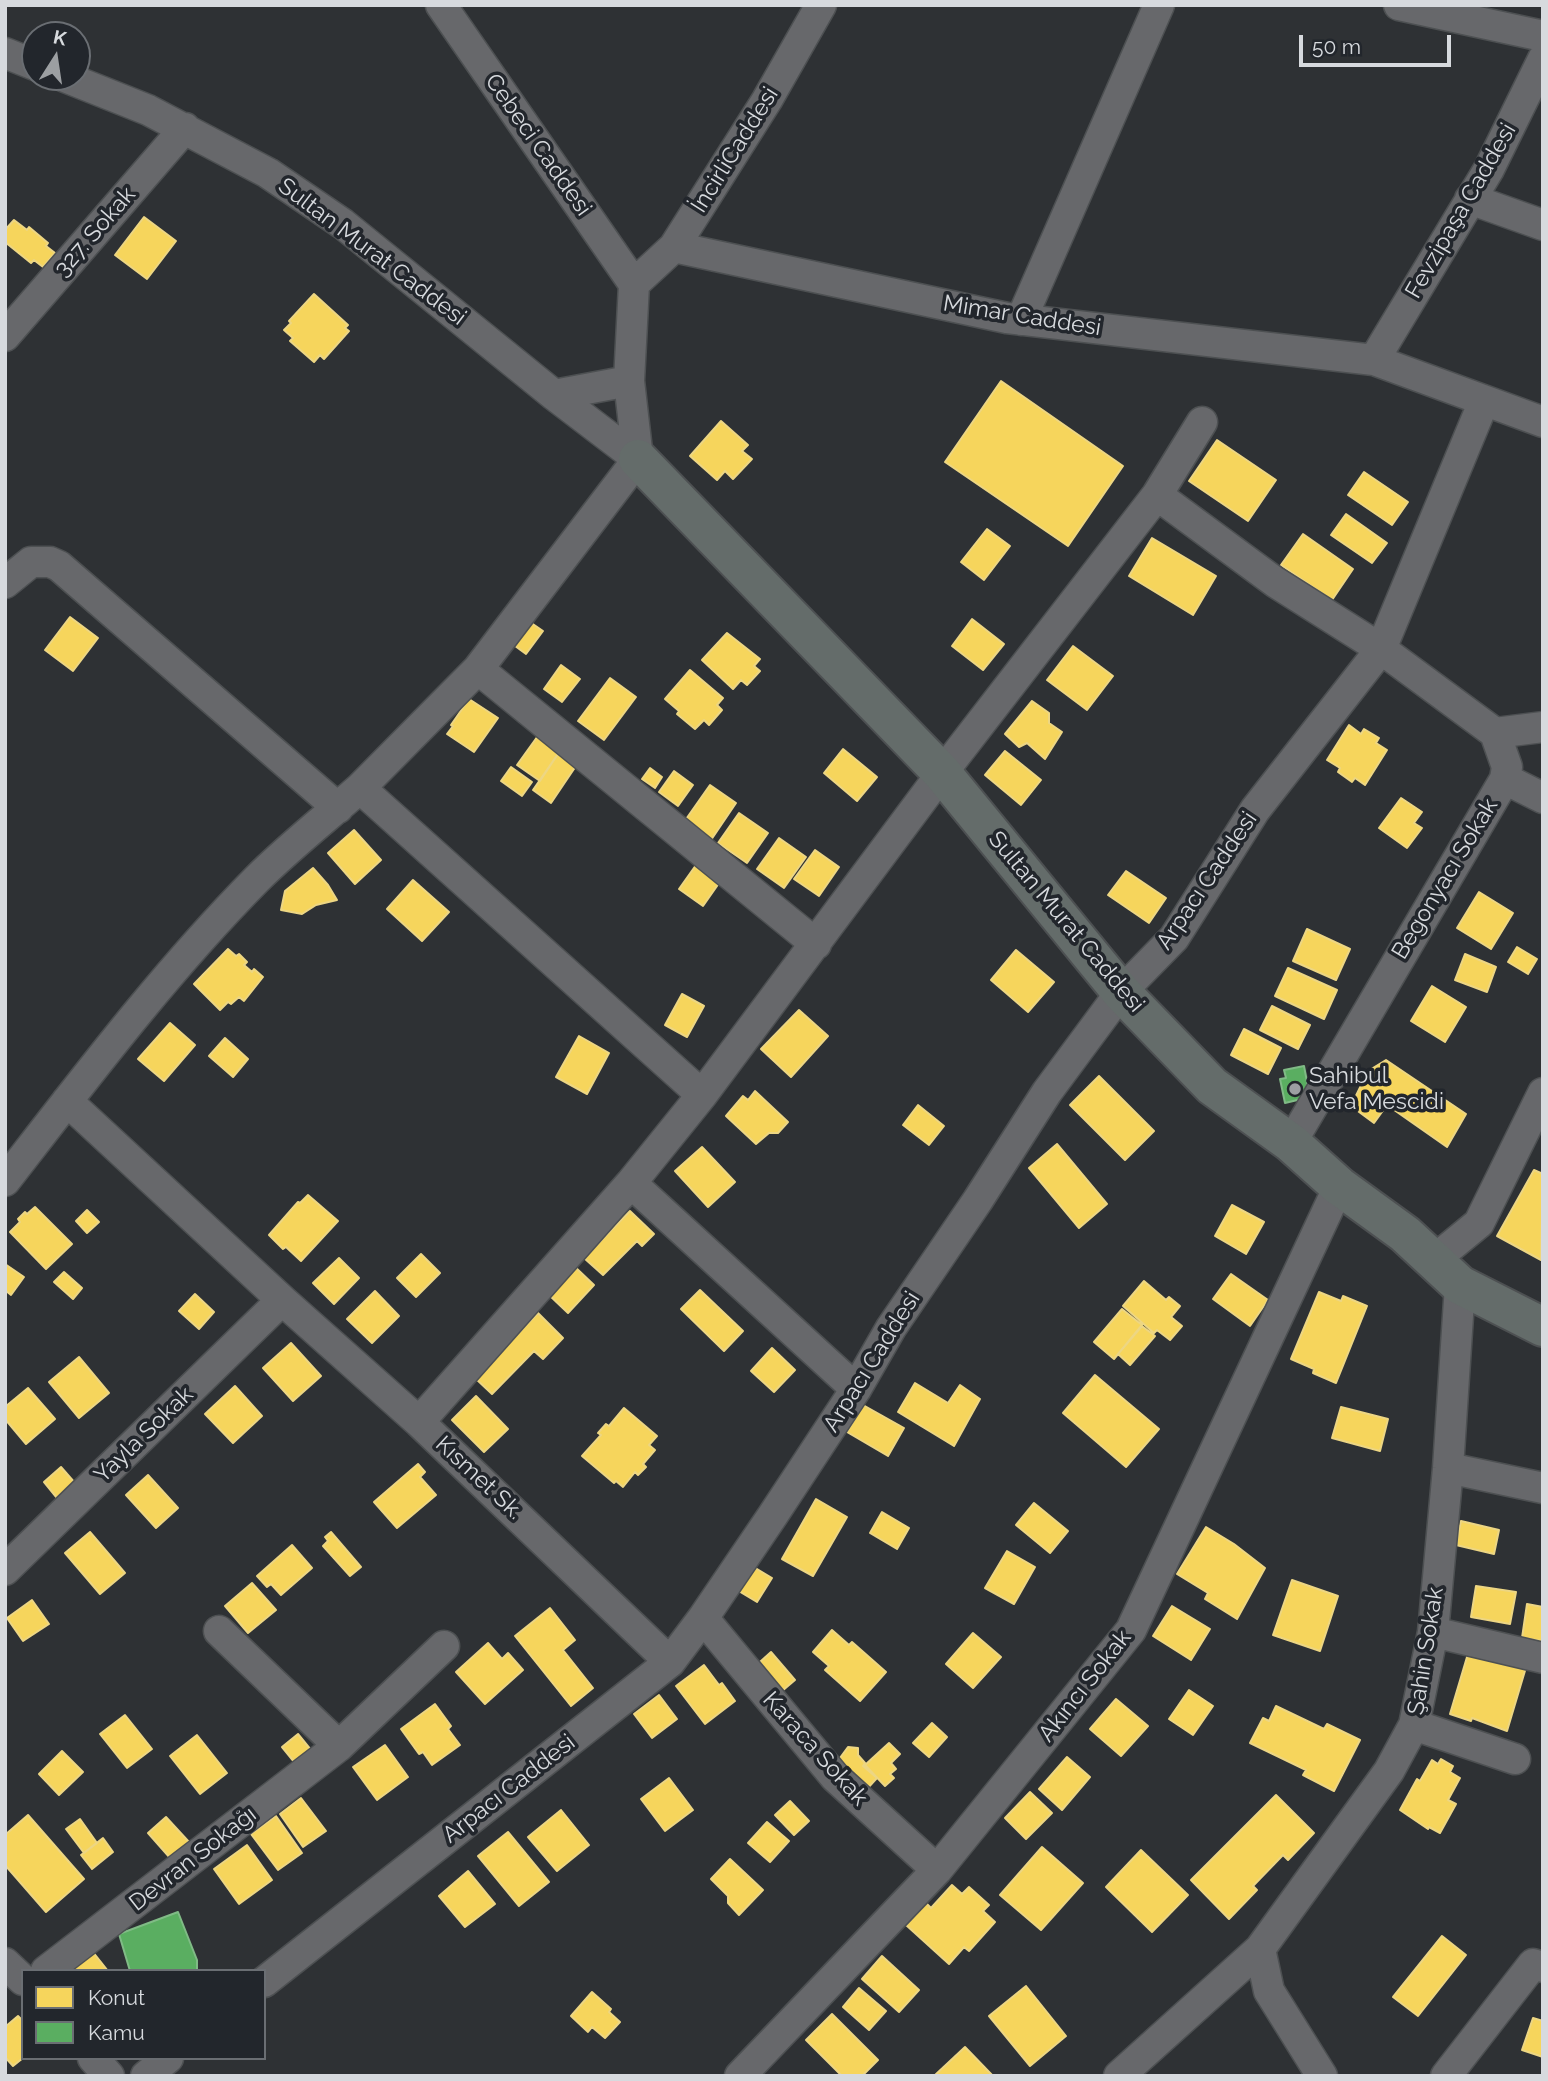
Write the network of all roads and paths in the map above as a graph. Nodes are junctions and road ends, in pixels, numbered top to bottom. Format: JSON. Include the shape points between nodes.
{"nodes":[{"id":1,"x":441,"y":5,"type":"edge"},
{"id":2,"x":821,"y":5,"type":"edge"},
{"id":3,"x":1159,"y":5,"type":"edge"},
{"id":4,"x":1399,"y":5,"type":"edge"},
{"id":5,"x":1543,"y":36,"type":"edge"},
{"id":6,"x":1543,"y":59,"type":"edge"},
{"id":7,"x":91,"y":87,"type":"edge"},
{"id":8,"x":186,"y":128,"type":"junction"},
{"id":9,"x":1470,"y":198,"type":"junction"},
{"id":10,"x":1543,"y":225,"type":"edge"},
{"id":11,"x":674,"y":247,"type":"junction"},
{"id":12,"x":635,"y":284,"type":"junction"},
{"id":13,"x":1021,"y":320,"type":"junction"},
{"id":14,"x":5,"y":336,"type":"edge"},
{"id":15,"x":1374,"y":360,"type":"junction"},
{"id":16,"x":629,"y":381,"type":"junction"},
{"id":17,"x":554,"y":395,"type":"junction"},
{"id":18,"x":1484,"y":401,"type":"junction"},
{"id":19,"x":1202,"y":422,"type":"dead end"},
{"id":20,"x":1543,"y":422,"type":"edge"},
{"id":21,"x":638,"y":459,"type":"junction"},
{"id":22,"x":1157,"y":495,"type":"junction"},
{"id":23,"x":5,"y":583,"type":"edge"},
{"id":24,"x":1381,"y":649,"type":"junction"},
{"id":25,"x":478,"y":669,"type":"junction"},
{"id":26,"x":1543,"y":727,"type":"edge"},
{"id":27,"x":1495,"y":733,"type":"junction"},
{"id":28,"x":942,"y":773,"type":"junction"},
{"id":29,"x":1504,"y":779,"type":"junction"},
{"id":30,"x":360,"y":788,"type":"junction"},
{"id":31,"x":1543,"y":798,"type":"edge"},
{"id":32,"x":338,"y":808,"type":"junction"},
{"id":33,"x":816,"y":944,"type":"junction"},
{"id":34,"x":1121,"y":992,"type":"junction"},
{"id":35,"x":1543,"y":1093,"type":"edge"},
{"id":36,"x":702,"y":1096,"type":"junction"},
{"id":37,"x":68,"y":1101,"type":"junction"},
{"id":38,"x":1291,"y":1143,"type":"junction"},
{"id":39,"x":5,"y":1181,"type":"edge"},
{"id":40,"x":631,"y":1183,"type":"junction"},
{"id":41,"x":1339,"y":1186,"type":"junction"},
{"id":42,"x":1447,"y":1273,"type":"junction"},
{"id":43,"x":282,"y":1300,"type":"junction"},
{"id":44,"x":1543,"y":1327,"type":"edge"},
{"id":45,"x":856,"y":1390,"type":"junction"},
{"id":46,"x":419,"y":1422,"type":"junction"},
{"id":47,"x":1448,"y":1468,"type":"junction"},
{"id":48,"x":1543,"y":1488,"type":"edge"},
{"id":49,"x":5,"y":1570,"type":"edge"},
{"id":50,"x":703,"y":1618,"type":"junction"},
{"id":51,"x":219,"y":1632,"type":"dead end"},
{"id":52,"x":1433,"y":1632,"type":"junction"},
{"id":53,"x":444,"y":1646,"type":"dead end"},
{"id":54,"x":1543,"y":1658,"type":"edge"},
{"id":55,"x":670,"y":1662,"type":"junction"},
{"id":56,"x":1414,"y":1725,"type":"junction"},
{"id":57,"x":339,"y":1746,"type":"junction"},
{"id":58,"x":1516,"y":1759,"type":"dead end"},
{"id":59,"x":937,"y":1870,"type":"junction"},
{"id":60,"x":1260,"y":1949,"type":"junction"},
{"id":61,"x":5,"y":1963,"type":"edge"},
{"id":62,"x":1538,"y":1966,"type":"edge"},
{"id":63,"x":49,"y":1969,"type":"edge"},
{"id":64,"x":21,"y":1978,"type":"edge"},
{"id":65,"x":266,"y":1980,"type":"edge"},
{"id":66,"x":95,"y":2060,"type":"edge"},
{"id":67,"x":166,"y":2060,"type":"edge"},
{"id":68,"x":108,"y":2076,"type":"edge"},
{"id":69,"x":146,"y":2076,"type":"edge"},
{"id":70,"x":740,"y":2076,"type":"edge"},
{"id":71,"x":1119,"y":2076,"type":"edge"},
{"id":72,"x":1322,"y":2076,"type":"edge"},
{"id":73,"x":1446,"y":2076,"type":"edge"}],
"edges":[{"from":1,"to":12,"type":"street","name":"Cebeci Caddesi"},
{"from":2,"to":11,"type":"street","name":"İncirliCaddesi"},
{"from":3,"to":13,"type":"street"},
{"from":4,"to":5,"type":"street"},
{"from":6,"to":9,"type":"street","name":"Fevzipaşa Caddesi","via":[[1489,170]]},
{"from":7,"to":8,"type":"street","name":"Sultan Murat Caddesi"},
{"from":8,"to":14,"type":"street","name":"327. Sokak"},
{"from":8,"to":17,"type":"street","name":"Sultan Murat Caddesi","via":[[268,173],[343,224]]},
{"from":9,"to":10,"type":"street"},
{"from":9,"to":15,"type":"street","name":"Fevzipaşa Caddesi"},
{"from":11,"to":12,"type":"street","name":"İncirliCaddesi"},
{"from":11,"to":13,"type":"street","name":"Mimar Caddesi"},
{"from":12,"to":16,"type":"street"},
{"from":13,"to":15,"type":"street","name":"Mimar Caddesi"},
{"from":15,"to":18,"type":"street","name":"Mimar Caddesi"},
{"from":16,"to":17,"type":"street"},
{"from":16,"to":21,"type":"street"},
{"from":17,"to":21,"type":"street","name":"Sultan Murat Caddesi"},
{"from":18,"to":20,"type":"street"},
{"from":18,"to":24,"type":"street","name":"Arpacı Caddesi"},
{"from":19,"to":22,"type":"street"},
{"from":21,"to":25,"type":"street"},
{"from":21,"to":28,"type":"main road","name":"Sultan Murat Caddesi"},
{"from":22,"to":24,"type":"street","via":[[1275,582]]},
{"from":22,"to":28,"type":"street"},
{"from":23,"to":32,"type":"street","via":[[31,562],[59,566]]},
{"from":24,"to":27,"type":"street"},
{"from":24,"to":34,"type":"street","name":"Arpacı Caddesi","via":[[1255,810],[1174,938]]},
{"from":25,"to":30,"type":"street"},
{"from":25,"to":33,"type":"street"},
{"from":26,"to":27,"type":"street"},
{"from":27,"to":29,"type":"street","name":"Begonyacı Sokak","via":[[1507,767]]},
{"from":28,"to":33,"type":"street"},
{"from":28,"to":34,"type":"main road","name":"Sultan Murat Caddesi"},
{"from":29,"to":31,"type":"street"},
{"from":29,"to":38,"type":"street","name":"Begonyacı Sokak"},
{"from":30,"to":32,"type":"street"},
{"from":30,"to":36,"type":"street"},
{"from":32,"to":37,"type":"street","via":[[257,878]]},
{"from":33,"to":36,"type":"street"},
{"from":34,"to":38,"type":"main road","name":"Sultan Murat Caddesi","via":[[1212,1086]]},
{"from":34,"to":45,"type":"street","name":"Arpacı Caddesi","via":[[1048,1092],[891,1328]]},
{"from":35,"to":42,"type":"street","via":[[1479,1223]]},
{"from":36,"to":40,"type":"street"},
{"from":37,"to":39,"type":"street"},
{"from":37,"to":43,"type":"street","name":"Kısmet Sk."},
{"from":38,"to":41,"type":"main road","name":"Sultan Murat Caddesi"},
{"from":40,"to":45,"type":"street"},
{"from":40,"to":46,"type":"street"},
{"from":41,"to":42,"type":"main road","name":"Sultan Murat Caddesi","via":[[1405,1234]]},
{"from":41,"to":59,"type":"street","name":"Akıncı Sokak","via":[[1131,1630]]},
{"from":42,"to":44,"type":"main road","name":"Sultan Murat Caddesi"},
{"from":42,"to":47,"type":"street","name":"Şahin Sokak"},
{"from":43,"to":46,"type":"street","name":"Kısmet Sk."},
{"from":43,"to":49,"type":"street","name":"Yayla Sokak"},
{"from":45,"to":50,"type":"street","name":"Arpacı Caddesi"},
{"from":46,"to":55,"type":"street","name":"Kısmet Sk."},
{"from":47,"to":48,"type":"street"},
{"from":47,"to":52,"type":"street","name":"Şahin Sokak"},
{"from":50,"to":55,"type":"street","name":"Arpacı Caddesi"},
{"from":50,"to":59,"type":"street","name":"Karaca Sokak","via":[[835,1777]]},
{"from":51,"to":57,"type":"street"},
{"from":52,"to":54,"type":"street"},
{"from":52,"to":56,"type":"street","name":"Şahin Sokak"},
{"from":53,"to":57,"type":"street","name":"Devran Sokağı"},
{"from":55,"to":65,"type":"street","name":"Arpacı Caddesi"},
{"from":56,"to":58,"type":"street"},
{"from":56,"to":60,"type":"street","name":"Şahin Sokak","via":[[1389,1771]]},
{"from":57,"to":63,"type":"street","name":"Devran Sokağı"},
{"from":59,"to":70,"type":"street","name":"Akıncı Sokak"},
{"from":60,"to":71,"type":"street","name":"Şahin Sokak"},
{"from":60,"to":72,"type":"street","via":[[1269,1991]]},
{"from":61,"to":64,"type":"street"},
{"from":62,"to":73,"type":"street"},
{"from":66,"to":68,"type":"street"},
{"from":67,"to":69,"type":"street"}]}
